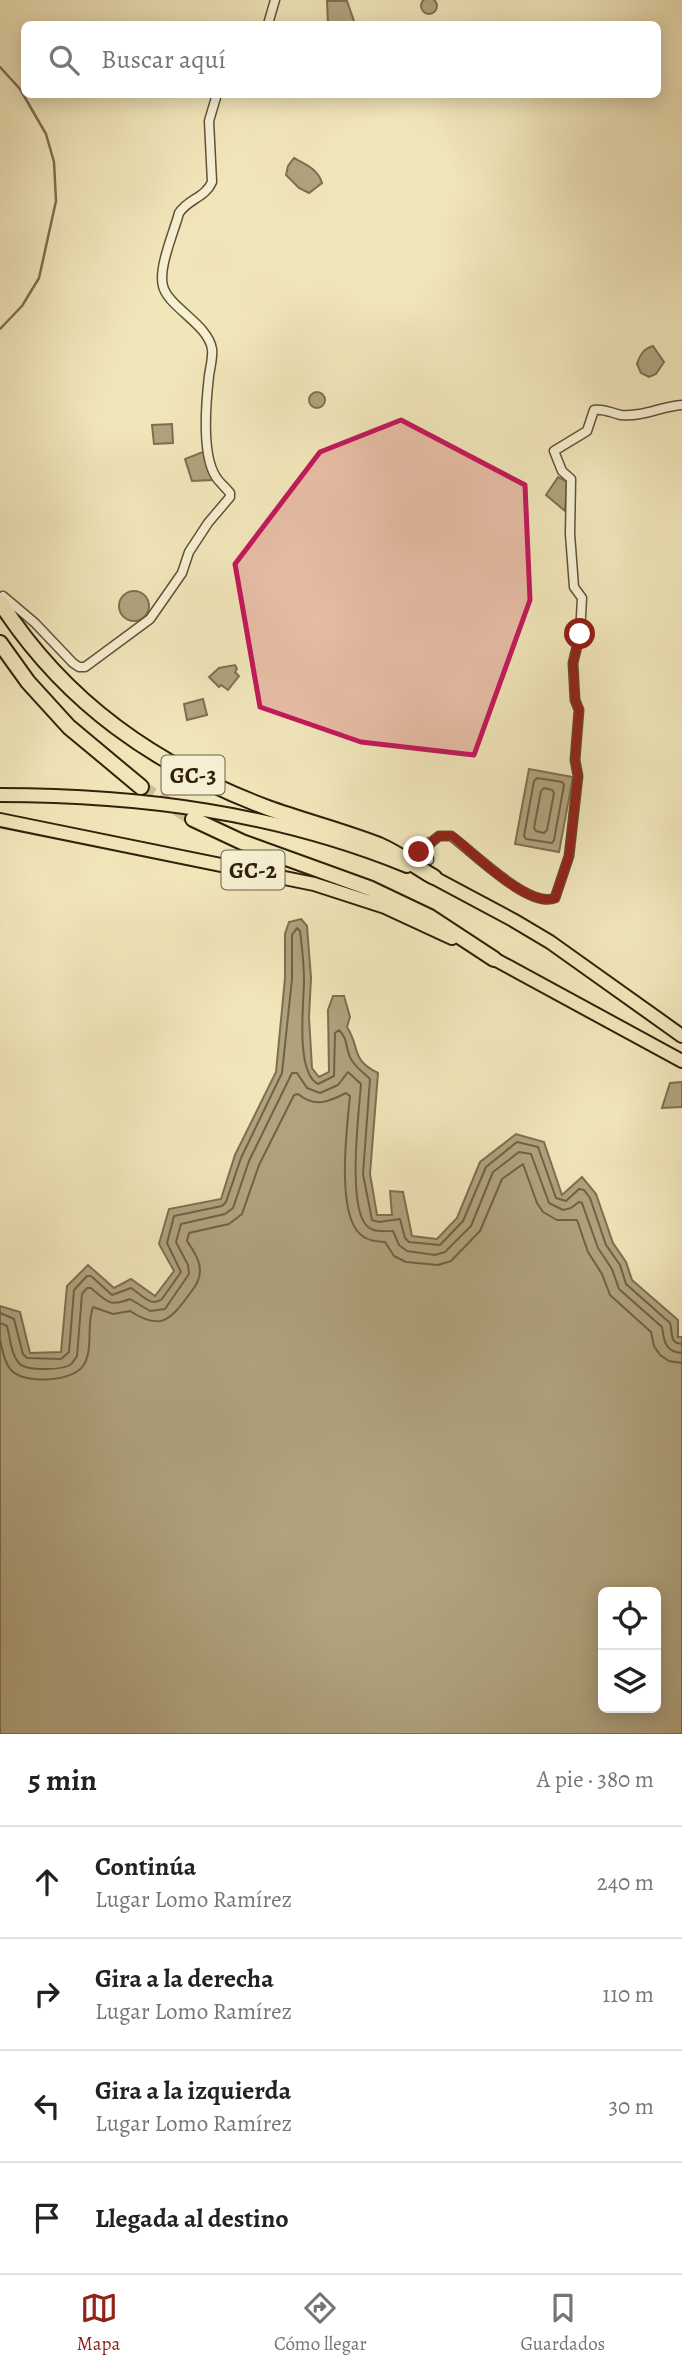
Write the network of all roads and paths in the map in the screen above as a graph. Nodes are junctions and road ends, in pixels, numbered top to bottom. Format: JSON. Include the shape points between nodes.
{"nodes":[{"id":1,"x":275,"y":0,"type":"edge"},
{"id":2,"x":269,"y":21,"type":"edge"},
{"id":3,"x":216,"y":98,"type":"edge"},
{"id":4,"x":682,"y":405,"type":"edge"},
{"id":5,"x":1,"y":597,"type":"edge"},
{"id":6,"x":29,"y":625,"type":"joint"},
{"id":7,"x":0,"y":643,"type":"edge"},
{"id":8,"x":141,"y":787,"type":"tunnel mouth"},
{"id":9,"x":0,"y":796,"type":"edge"},
{"id":10,"x":193,"y":819,"type":"tunnel mouth"},
{"id":11,"x":0,"y":820,"type":"edge"},
{"id":12,"x":430,"y":842,"type":"junction"},
{"id":13,"x":417,"y":854,"type":"dead end"},
{"id":14,"x":429,"y":860,"type":"dead end"},
{"id":15,"x":434,"y":877,"type":"junction"},
{"id":16,"x":494,"y":959,"type":"junction"},
{"id":17,"x":682,"y":1036,"type":"edge"},
{"id":18,"x":682,"y":1061,"type":"edge"}],
"edges":[{"from":1,"to":2,"type":"street"},
{"from":3,"to":6,"type":"street","via":[[209,121],[212,182],[208,191],[179,213],[163,286],[212,351],[206,416],[209,453],[215,476],[230,497],[208,523],[182,573],[150,619],[85,667],[73,663]]},
{"from":4,"to":12,"type":"street","via":[[622,415],[594,410],[587,431],[554,451],[562,471],[571,479],[574,587],[582,598],[573,663],[579,710],[578,776],[569,856],[555,898],[540,898],[513,886],[452,836]]},
{"from":5,"to":6,"type":"highway"},
{"from":5,"to":15,"type":"highway","number":"GC-3","via":[[20,633],[51,671],[133,741],[202,780],[381,846]]},
{"from":7,"to":8,"type":"highway","number":"GC-3","via":[[69,727]]},
{"from":9,"to":15,"type":"highway","number":"GC-2","via":[[139,800],[238,814],[372,851]]},
{"from":10,"to":16,"type":"highway","number":"GC-3","via":[[242,842],[369,888],[430,917]]},
{"from":11,"to":16,"type":"highway","number":"GC-2","via":[[314,884],[385,907]]},
{"from":12,"to":13,"type":"street"},
{"from":12,"to":14,"type":"street"},
{"from":15,"to":17,"type":"highway","number":"GC-2","via":[[551,942]]},
{"from":16,"to":18,"type":"highway","number":"GC-2"}]}
